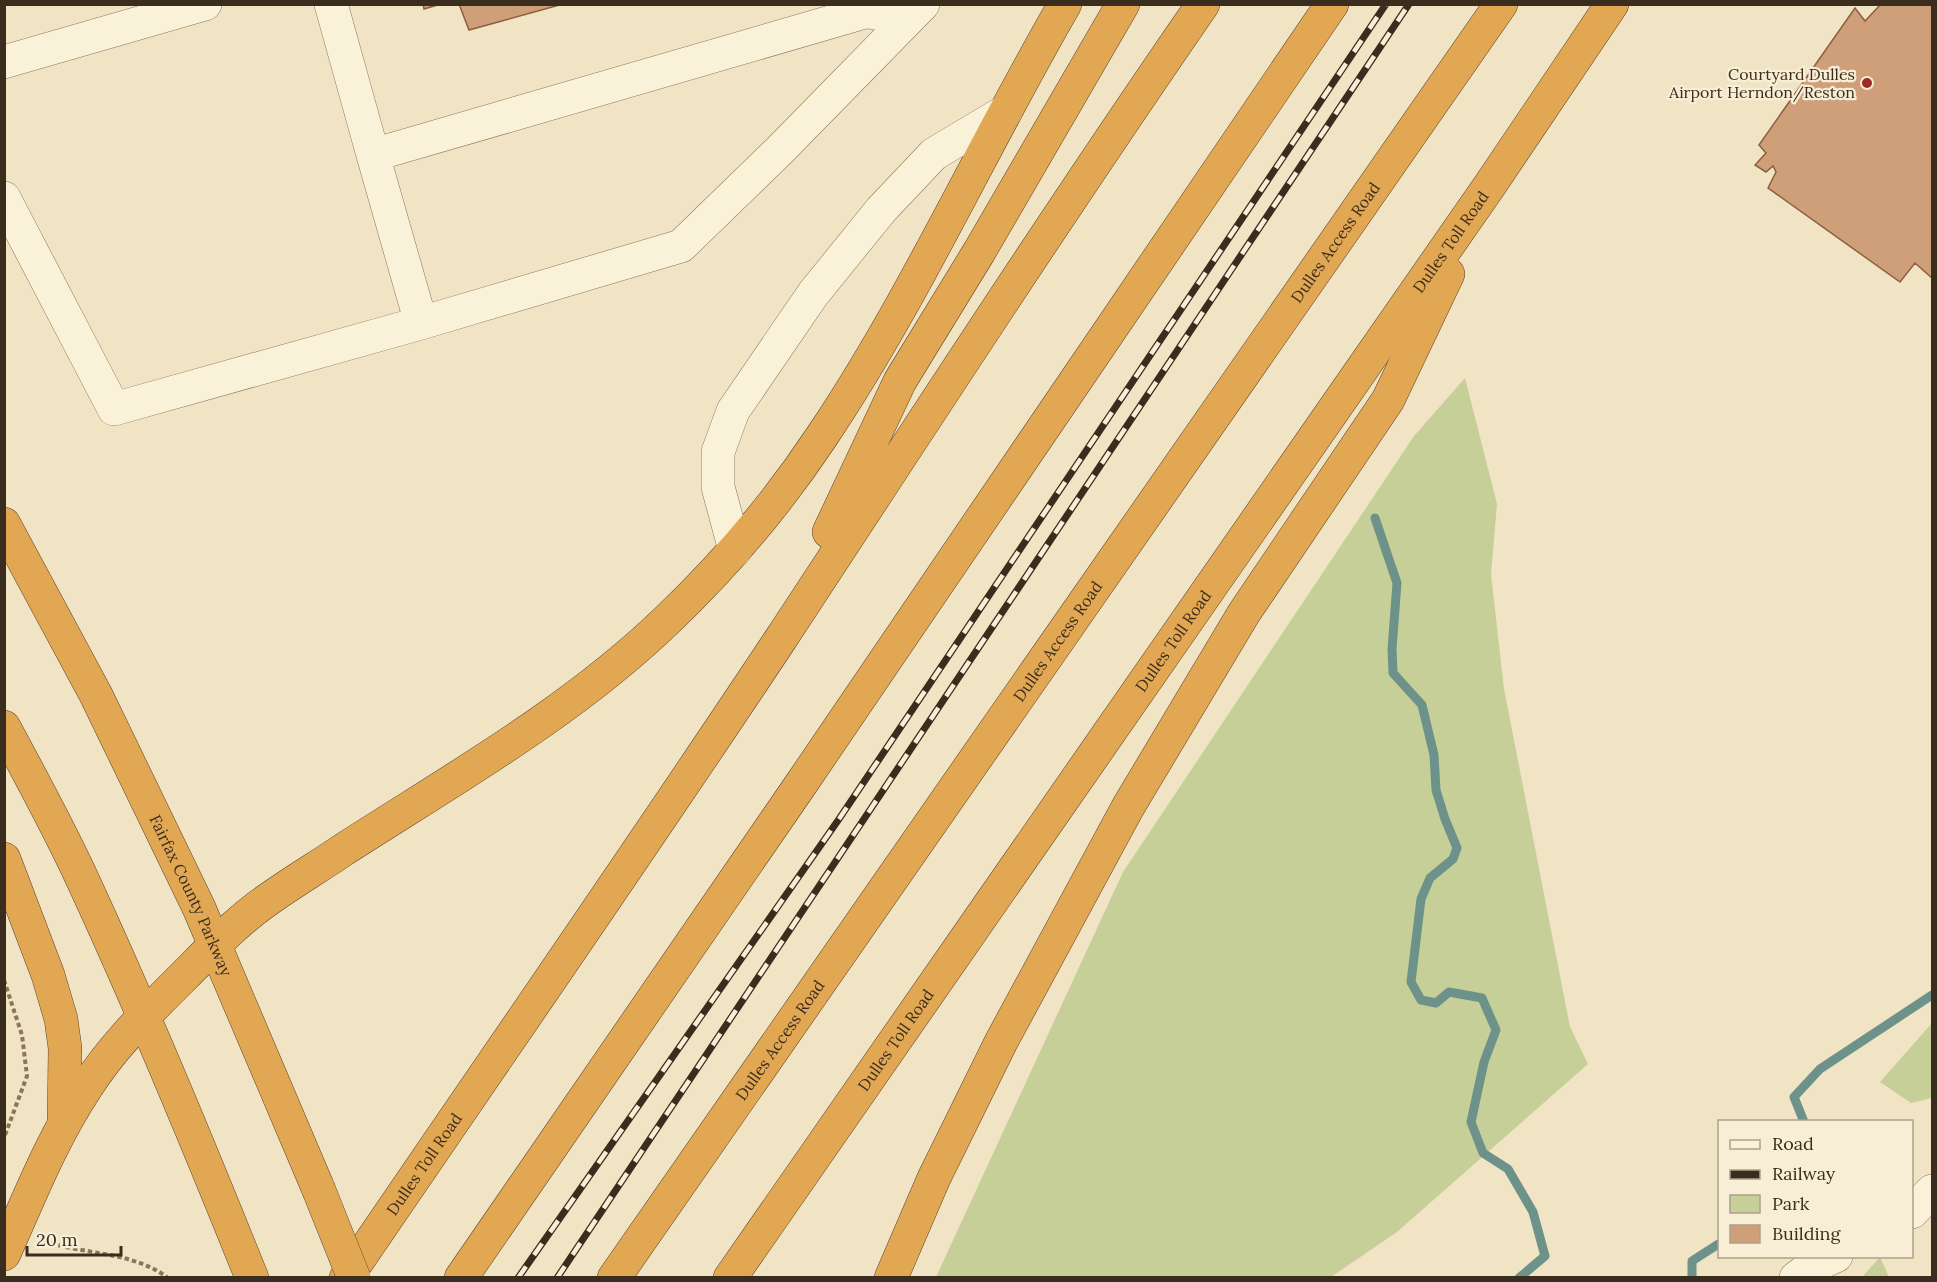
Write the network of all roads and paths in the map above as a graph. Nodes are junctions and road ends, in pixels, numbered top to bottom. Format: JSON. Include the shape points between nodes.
{"nodes":[{"id":1,"x":205,"y":4,"type":"edge"},
{"id":2,"x":331,"y":4,"type":"edge"},
{"id":3,"x":1065,"y":4,"type":"edge"},
{"id":4,"x":1123,"y":4,"type":"edge"},
{"id":5,"x":1203,"y":4,"type":"edge"},
{"id":6,"x":1332,"y":4,"type":"edge"},
{"id":7,"x":1501,"y":4,"type":"edge"},
{"id":8,"x":1612,"y":4,"type":"edge"},
{"id":9,"x":912,"y":15,"type":"edge"},
{"id":10,"x":4,"y":62,"type":"edge"},
{"id":11,"x":1006,"y":111,"type":"junction"},
{"id":12,"x":374,"y":155,"type":"junction"},
{"id":13,"x":1490,"y":185,"type":"junction"},
{"id":14,"x":4,"y":198,"type":"edge"},
{"id":15,"x":421,"y":323,"type":"junction"},
{"id":16,"x":4,"y":524,"type":"edge"},
{"id":17,"x":735,"y":550,"type":"junction"},
{"id":18,"x":779,"y":640,"type":"junction"},
{"id":19,"x":4,"y":727,"type":"edge"},
{"id":20,"x":4,"y":859,"type":"edge"},
{"id":21,"x":215,"y":945,"type":"junction"},
{"id":22,"x":4,"y":980,"type":"edge"},
{"id":23,"x":143,"y":1017,"type":"junction"},
{"id":24,"x":64,"y":1126,"type":"junction"},
{"id":25,"x":4,"y":1138,"type":"edge"},
{"id":26,"x":48,"y":1243,"type":"dead end"},
{"id":27,"x":4,"y":1254,"type":"edge"},
{"id":28,"x":1834,"y":1258,"type":"edge"},
{"id":29,"x":168,"y":1278,"type":"edge"},
{"id":30,"x":252,"y":1278,"type":"edge"},
{"id":31,"x":346,"y":1278,"type":"edge"},
{"id":32,"x":354,"y":1278,"type":"edge"},
{"id":33,"x":461,"y":1278,"type":"edge"},
{"id":34,"x":614,"y":1278,"type":"edge"},
{"id":35,"x":730,"y":1278,"type":"edge"},
{"id":36,"x":891,"y":1278,"type":"edge"},
{"id":37,"x":1796,"y":1278,"type":"edge"}],
"edges":[{"from":1,"to":10,"type":"lane"},
{"from":2,"to":12,"type":"lane"},
{"from":3,"to":11,"type":"highway"},
{"from":4,"to":18,"type":"highway","via":[[900,381]]},
{"from":5,"to":18,"type":"highway","name":"Dulles Toll Road","via":[[968,351]]},
{"from":6,"to":33,"type":"highway"},
{"from":7,"to":34,"type":"highway","name":"Dulles Access Road"},
{"from":8,"to":13,"type":"highway","name":"Dulles Toll Road"},
{"from":9,"to":12,"type":"lane","via":[[864,12]]},
{"from":9,"to":15,"type":"lane","via":[[681,246]]},
{"from":11,"to":17,"type":"highway","via":[[853,389],[791,480]]},
{"from":11,"to":17,"type":"lane","via":[[934,154],[881,210],[813,294],[733,411],[718,452],[718,487]]},
{"from":12,"to":15,"type":"lane"},
{"from":13,"to":35,"type":"highway","name":"Dulles Toll Road"},
{"from":13,"to":36,"type":"highway","via":[[1388,400],[1244,613],[1122,817],[1001,1042],[934,1178]]},
{"from":14,"to":15,"type":"lane","via":[[114,410]]},
{"from":16,"to":21,"type":"highway","name":"Fairfax County Parkway","via":[[96,696]]},
{"from":17,"to":21,"type":"highway","via":[[666,621],[579,695],[266,901]]},
{"from":18,"to":31,"type":"highway","name":"Dulles Toll Road"},
{"from":19,"to":23,"type":"highway","via":[[78,871]]},
{"from":20,"to":24,"type":"highway","via":[[61,1019],[65,1048]]},
{"from":21,"to":23,"type":"highway"},
{"from":21,"to":32,"type":"highway","name":"Fairfax County Parkway","bridge":true},
{"from":22,"to":25,"type":"path","via":[[22,1035],[27,1076]]},
{"from":23,"to":24,"type":"highway","via":[[100,1066]]},
{"from":23,"to":30,"type":"highway"},
{"from":24,"to":27,"type":"highway"},
{"from":26,"to":29,"type":"path","via":[[140,1262]]},
{"from":28,"to":37,"type":"lane"}]}
